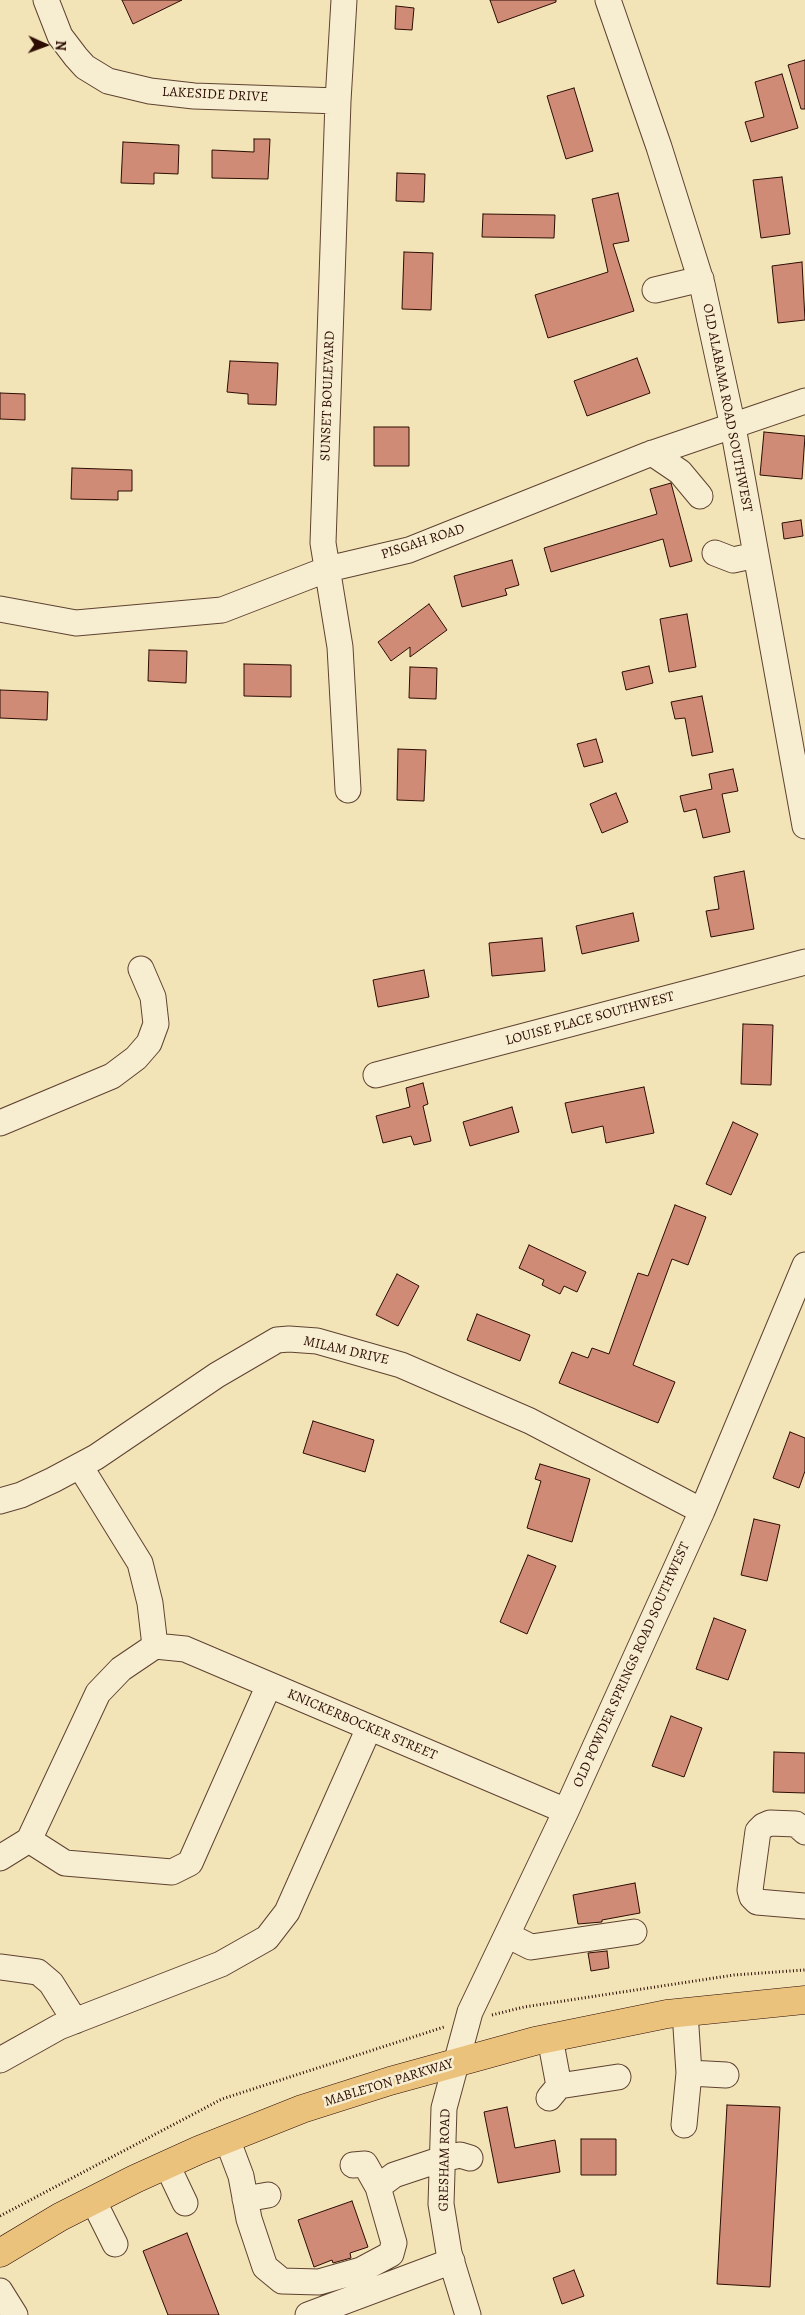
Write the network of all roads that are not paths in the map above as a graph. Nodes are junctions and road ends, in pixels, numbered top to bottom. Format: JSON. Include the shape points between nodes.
{"nodes":[{"id":1,"x":46,"y":0,"type":"edge"},
{"id":2,"x":344,"y":0,"type":"edge"},
{"id":3,"x":608,"y":0,"type":"edge"},
{"id":4,"x":338,"y":100,"type":"junction"},
{"id":5,"x":701,"y":279,"type":"junction"},
{"id":6,"x":655,"y":290,"type":"dead end"},
{"id":7,"x":805,"y":401,"type":"edge"},
{"id":8,"x":733,"y":427,"type":"junction"},
{"id":9,"x":652,"y":453,"type":"junction"},
{"id":10,"x":700,"y":496,"type":"dead end"},
{"id":11,"x":715,"y":553,"type":"dead end"},
{"id":12,"x":756,"y":555,"type":"junction"},
{"id":13,"x":328,"y":569,"type":"junction"},
{"id":14,"x":0,"y":609,"type":"edge"},
{"id":15,"x":348,"y":790,"type":"dead end"},
{"id":16,"x":805,"y":826,"type":"edge"},
{"id":17,"x":805,"y":962,"type":"edge"},
{"id":18,"x":141,"y":969,"type":"dead end"},
{"id":19,"x":376,"y":1075,"type":"dead end"},
{"id":20,"x":0,"y":1123,"type":"edge"},
{"id":21,"x":805,"y":1265,"type":"edge"},
{"id":22,"x":80,"y":1466,"type":"junction"},
{"id":23,"x":0,"y":1501,"type":"edge"},
{"id":24,"x":702,"y":1511,"type":"junction"},
{"id":25,"x":155,"y":1646,"type":"junction"},
{"id":26,"x":269,"y":1685,"type":"junction"},
{"id":27,"x":368,"y":1728,"type":"junction"},
{"id":28,"x":566,"y":1811,"type":"junction"},
{"id":29,"x":805,"y":1832,"type":"edge"},
{"id":30,"x":29,"y":1840,"type":"junction"},
{"id":31,"x":0,"y":1858,"type":"edge"},
{"id":32,"x":805,"y":1906,"type":"edge"},
{"id":33,"x":634,"y":1932,"type":"dead end"},
{"id":34,"x":507,"y":1935,"type":"junction"},
{"id":35,"x":0,"y":1967,"type":"edge"},
{"id":36,"x":805,"y":2000,"type":"edge"},
{"id":37,"x":685,"y":2012,"type":"junction"},
{"id":38,"x":75,"y":2021,"type":"junction"},
{"id":39,"x":550,"y":2038,"type":"junction"},
{"id":40,"x":0,"y":2060,"type":"edge"},
{"id":41,"x":456,"y":2062,"type":"junction"},
{"id":42,"x":689,"y":2072,"type":"junction"},
{"id":43,"x":726,"y":2075,"type":"dead end"},
{"id":44,"x":618,"y":2077,"type":"dead end"},
{"id":45,"x":684,"y":2125,"type":"dead end"},
{"id":46,"x":227,"y":2139,"type":"junction"},
{"id":47,"x":470,"y":2158,"type":"dead end"},
{"id":48,"x":442,"y":2159,"type":"junction"},
{"id":49,"x":167,"y":2164,"type":"junction"},
{"id":50,"x":353,"y":2165,"type":"dead end"},
{"id":51,"x":378,"y":2188,"type":"junction"},
{"id":52,"x":93,"y":2200,"type":"junction"},
{"id":53,"x":186,"y":2203,"type":"dead end"},
{"id":54,"x":115,"y":2244,"type":"dead end"},
{"id":55,"x":0,"y":2253,"type":"edge"},
{"id":56,"x":452,"y":2261,"type":"junction"},
{"id":57,"x":0,"y":2291,"type":"edge"},
{"id":58,"x":15,"y":2315,"type":"edge"},
{"id":59,"x":308,"y":2315,"type":"edge"},
{"id":60,"x":468,"y":2315,"type":"edge"}],
"edges":[{"from":1,"to":4,"type":"street","name":"LAKESIDE DRIVE","via":[[60,36],[76,57],[85,67],[108,81],[150,91],[194,96]]},
{"from":2,"to":4,"type":"street","name":"SUNSET BOULEVARD"},
{"from":3,"to":5,"type":"street","name":"OLD ALABAMA ROAD SOUTHWEST"},
{"from":4,"to":13,"type":"street","name":"SUNSET BOULEVARD","via":[[323,543]]},
{"from":5,"to":6,"type":"street"},
{"from":5,"to":8,"type":"street","name":"OLD ALABAMA ROAD SOUTHWEST"},
{"from":7,"to":8,"type":"street","name":"PISGAH ROAD"},
{"from":8,"to":9,"type":"street","name":"PISGAH ROAD"},
{"from":8,"to":12,"type":"street","name":"OLD ALABAMA ROAD SOUTHWEST","via":[[758,504]]},
{"from":9,"to":10,"type":"street","via":[[680,472]]},
{"from":9,"to":13,"type":"street","name":"PISGAH ROAD","via":[[409,550]]},
{"from":11,"to":12,"type":"street","via":[[733,560]]},
{"from":12,"to":16,"type":"street","name":"OLD ALABAMA ROAD SOUTHWEST"},
{"from":13,"to":14,"type":"street","name":"PISGAH ROAD","via":[[222,610],[76,623]]},
{"from":13,"to":15,"type":"street","name":"SUNSET BOULEVARD","via":[[340,647]]},
{"from":17,"to":19,"type":"street","name":"LOUISE PLACE SOUTHWEST"},
{"from":18,"to":20,"type":"street","via":[[154,997],[156,1024],[149,1043],[136,1058],[112,1076]]},
{"from":21,"to":24,"type":"street","name":"OLD POWDER SPRINGS ROAD SOUTHWEST"},
{"from":22,"to":23,"type":"street","name":"MILAM DRIVE","via":[[20,1495]]},
{"from":22,"to":24,"type":"street","name":"MILAM DRIVE","via":[[217,1375],[277,1340],[301,1339],[402,1365],[469,1393],[530,1421]]},
{"from":22,"to":25,"type":"street","via":[[140,1563],[150,1603]]},
{"from":24,"to":28,"type":"street","name":"OLD POWDER SPRINGS ROAD SOUTHWEST"},
{"from":25,"to":26,"type":"street","name":"KNICKERBOCKER STREET","via":[[184,1649]]},
{"from":25,"to":30,"type":"street","via":[[121,1669],[98,1692]]},
{"from":26,"to":27,"type":"street","name":"KNICKERBOCKER STREET"},
{"from":26,"to":30,"type":"street","via":[[190,1863],[172,1872],[65,1863]]},
{"from":27,"to":28,"type":"street","name":"KNICKERBOCKER STREET"},
{"from":27,"to":38,"type":"street","via":[[287,1912],[267,1938],[221,1964]]},
{"from":28,"to":34,"type":"street","name":"OLD POWDER SPRINGS ROAD SOUTHWEST"},
{"from":29,"to":32,"type":"street","via":[[796,1824],[770,1823],[758,1831],[750,1890],[757,1902]]},
{"from":30,"to":31,"type":"street"},
{"from":33,"to":34,"type":"street","via":[[531,1947]]},
{"from":34,"to":41,"type":"street","name":"OLD POWDER SPRINGS ROAD SOUTHWEST","via":[[470,2012]]},
{"from":35,"to":38,"type":"street","via":[[38,1972],[51,1983]]},
{"from":36,"to":37,"type":"main road","name":"MABLETON PARKWAY"},
{"from":37,"to":39,"type":"main road","name":"MABLETON PARKWAY"},
{"from":37,"to":42,"type":"street"},
{"from":38,"to":40,"type":"street"},
{"from":39,"to":41,"type":"main road","name":"MABLETON PARKWAY"},
{"from":39,"to":44,"type":"street","via":[[554,2092]]},
{"from":41,"to":46,"type":"main road","name":"MABLETON PARKWAY","via":[[302,2109]]},
{"from":41,"to":48,"type":"street","name":"GRESHAM ROAD","via":[[444,2108]]},
{"from":42,"to":43,"type":"street"},
{"from":42,"to":45,"type":"street"},
{"from":46,"to":49,"type":"main road","name":"MABLETON PARKWAY"},
{"from":46,"to":51,"type":"street","via":[[241,2176],[257,2197],[248,2219],[265,2267],[282,2281],[319,2282],[361,2270],[391,2254],[394,2243]]},
{"from":47,"to":48,"type":"street","via":[[460,2155]]},
{"from":48,"to":51,"type":"street","via":[[394,2174]]},
{"from":48,"to":56,"type":"street","name":"GRESHAM ROAD","via":[[441,2204]]},
{"from":49,"to":52,"type":"main road","name":"MABLETON PARKWAY"},
{"from":49,"to":53,"type":"street"},
{"from":50,"to":51,"type":"street","via":[[365,2164]]},
{"from":52,"to":54,"type":"street"},
{"from":52,"to":55,"type":"main road","name":"MABLETON PARKWAY"},
{"from":56,"to":59,"type":"street"},
{"from":56,"to":60,"type":"street","name":"GRESHAM ROAD"},
{"from":57,"to":58,"type":"street"}]}
